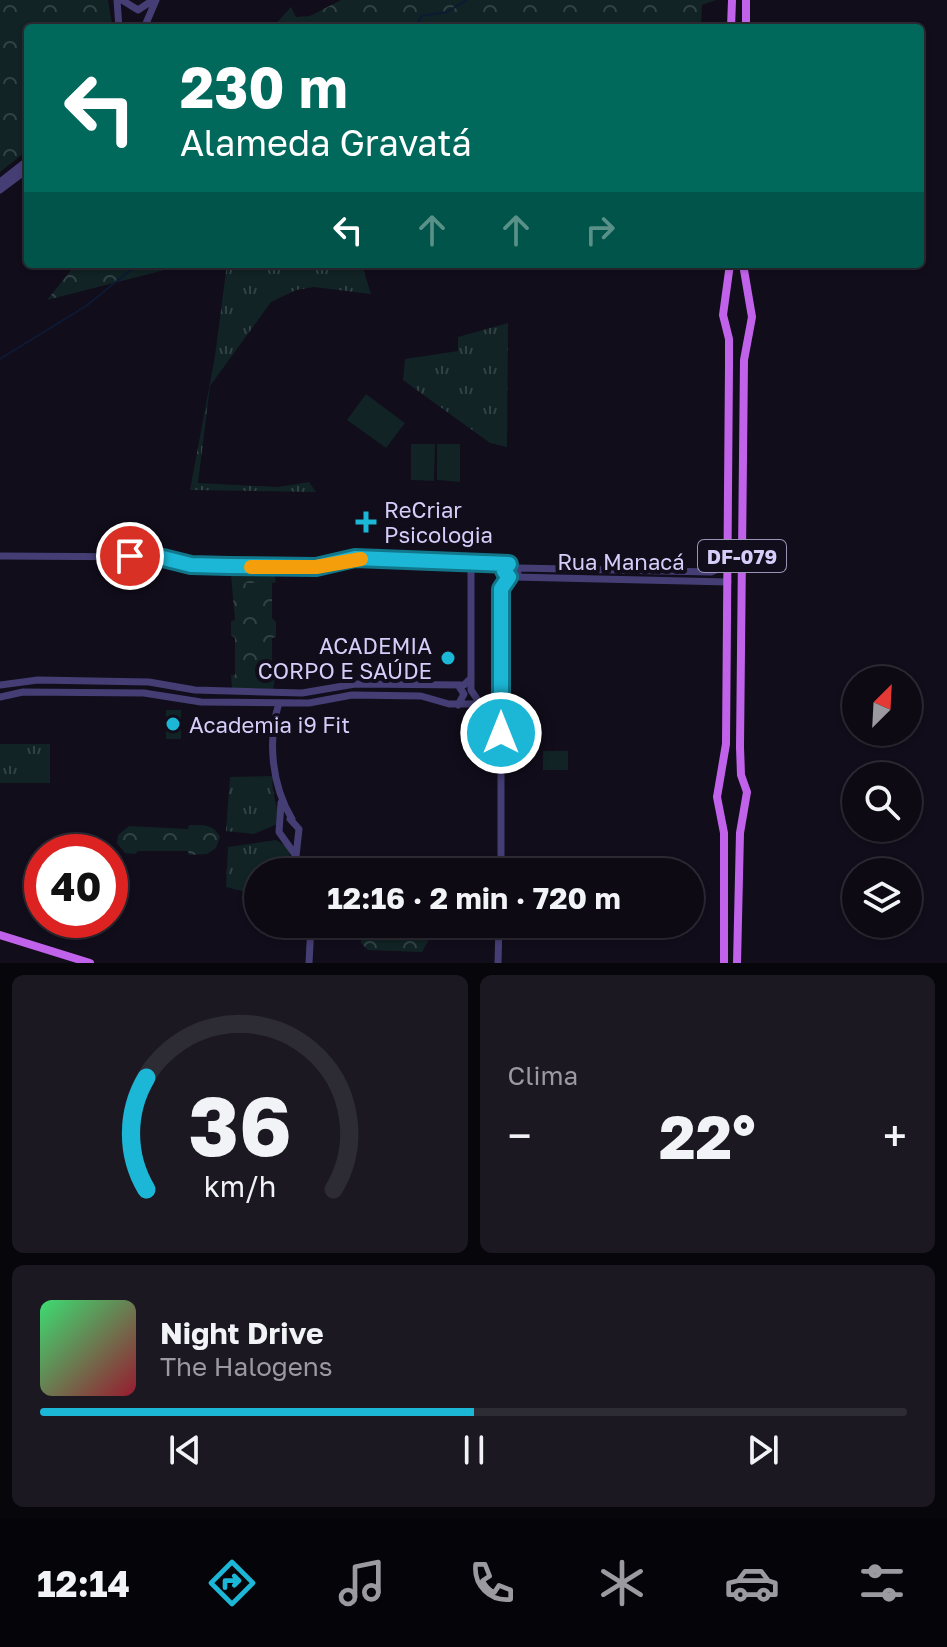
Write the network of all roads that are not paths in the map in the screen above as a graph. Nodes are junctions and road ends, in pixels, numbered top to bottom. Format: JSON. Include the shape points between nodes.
{"nodes":[{"id":1,"x":120,"y":0,"type":"edge"},
{"id":2,"x":154,"y":0,"type":"edge"},
{"id":3,"x":732,"y":0,"type":"edge"},
{"id":4,"x":746,"y":0,"type":"edge"},
{"id":5,"x":119,"y":24,"type":"edge"},
{"id":6,"x":145,"y":24,"type":"edge"},
{"id":7,"x":731,"y":24,"type":"edge"},
{"id":8,"x":746,"y":24,"type":"edge"},
{"id":9,"x":24,"y":163,"type":"edge"},
{"id":10,"x":24,"y":172,"type":"edge"},
{"id":11,"x":0,"y":182,"type":"edge"},
{"id":12,"x":0,"y":190,"type":"edge"},
{"id":13,"x":730,"y":268,"type":"edge"},
{"id":14,"x":743,"y":268,"type":"edge"},
{"id":15,"x":728,"y":299,"type":"junction"},
{"id":16,"x":747,"y":300,"type":"junction"},
{"id":17,"x":747,"y":337,"type":"junction"},
{"id":18,"x":729,"y":339,"type":"junction"},
{"id":19,"x":0,"y":556,"type":"edge"},
{"id":20,"x":471,"y":560,"type":"junction"},
{"id":21,"x":509,"y":564,"type":"junction"},
{"id":22,"x":728,"y":565,"type":"junction"},
{"id":23,"x":519,"y":568,"type":"junction"},
{"id":24,"x":512,"y":577,"type":"junction"},
{"id":25,"x":728,"y":582,"type":"junction"},
{"id":26,"x":471,"y":678,"type":"junction"},
{"id":27,"x":64,"y":681,"type":"junction"},
{"id":28,"x":376,"y":684,"type":"junction"},
{"id":29,"x":0,"y":685,"type":"edge"},
{"id":30,"x":458,"y":685,"type":"junction"},
{"id":31,"x":64,"y":692,"type":"junction"},
{"id":32,"x":376,"y":695,"type":"junction"},
{"id":33,"x":0,"y":697,"type":"edge"},
{"id":34,"x":502,"y":699,"type":"junction"},
{"id":35,"x":268,"y":703,"type":"junction"},
{"id":36,"x":279,"y":703,"type":"junction"},
{"id":37,"x":458,"y":705,"type":"junction"},
{"id":38,"x":481,"y":705,"type":"junction"},
{"id":39,"x":492,"y":705,"type":"junction"},
{"id":40,"x":502,"y":714,"type":"junction"},
{"id":41,"x":275,"y":717,"type":"junction"},
{"id":42,"x":741,"y":775,"type":"junction"},
{"id":43,"x":723,"y":777,"type":"junction"},
{"id":44,"x":281,"y":801,"type":"junction"},
{"id":45,"x":742,"y":813,"type":"junction"},
{"id":46,"x":722,"y":816,"type":"junction"},
{"id":47,"x":292,"y":819,"type":"junction"},
{"id":48,"x":281,"y":823,"type":"junction"},
{"id":49,"x":297,"y":835,"type":"junction"},
{"id":50,"x":286,"y":839,"type":"junction"},
{"id":51,"x":296,"y":856,"type":"joint"},
{"id":52,"x":501,"y":858,"type":"edge"},
{"id":53,"x":0,"y":935,"type":"edge"},
{"id":54,"x":310,"y":938,"type":"edge"},
{"id":55,"x":499,"y":938,"type":"edge"},
{"id":56,"x":90,"y":963,"type":"edge"},
{"id":57,"x":309,"y":963,"type":"edge"},
{"id":58,"x":498,"y":963,"type":"edge"},
{"id":59,"x":724,"y":963,"type":"edge"},
{"id":60,"x":737,"y":963,"type":"edge"}],
"edges":[{"from":1,"to":2,"type":"street","via":[[138,10]]},
{"from":1,"to":5,"type":"street"},
{"from":2,"to":6,"type":"street"},
{"from":3,"to":7,"type":"main road"},
{"from":4,"to":8,"type":"main road"},
{"from":9,"to":11,"type":"street"},
{"from":10,"to":12,"type":"street"},
{"from":13,"to":15,"type":"main road","number":"DF-079"},
{"from":14,"to":16,"type":"main road","number":"DF-079"},
{"from":15,"to":16,"type":"main road","via":[[737,294]]},
{"from":15,"to":18,"type":"main road","number":"DF-079","via":[[723,315]]},
{"from":16,"to":17,"type":"main road","number":"DF-079","via":[[752,317]]},
{"from":17,"to":18,"type":"main road","via":[[739,342]]},
{"from":17,"to":42,"type":"main road","number":"DF-079"},
{"from":18,"to":22,"type":"main road","number":"DF-079"},
{"from":19,"to":20,"type":"street","via":[[156,557],[191,565],[278,567],[316,567],[348,559]]},
{"from":20,"to":21,"type":"street"},
{"from":20,"to":26,"type":"street"},
{"from":21,"to":23,"type":"street"},
{"from":21,"to":24,"type":"street","via":[[504,571]]},
{"from":22,"to":23,"type":"street","name":"Rua Manacá","via":[[711,572]]},
{"from":22,"to":25,"type":"main road","number":"DF-079"},
{"from":23,"to":24,"type":"street"},
{"from":24,"to":25,"type":"street","name":"Rua Manacá"},
{"from":24,"to":34,"type":"street","via":[[501,589]]},
{"from":25,"to":43,"type":"main road","number":"DF-079"},
{"from":26,"to":30,"type":"street"},
{"from":26,"to":38,"type":"street"},
{"from":27,"to":28,"type":"street","via":[[163,683],[228,693],[302,693]]},
{"from":27,"to":29,"type":"street"},
{"from":27,"to":31,"type":"street"},
{"from":28,"to":30,"type":"street"},
{"from":28,"to":32,"type":"street"},
{"from":30,"to":37,"type":"street","via":[[464,694]]},
{"from":31,"to":33,"type":"street"},
{"from":31,"to":35,"type":"street"},
{"from":32,"to":36,"type":"street"},
{"from":32,"to":37,"type":"street","via":[[426,696]]},
{"from":34,"to":39,"type":"street"},
{"from":34,"to":40,"type":"street"},
{"from":35,"to":36,"type":"street"},
{"from":35,"to":41,"type":"street"},
{"from":36,"to":41,"type":"street"},
{"from":37,"to":38,"type":"street"},
{"from":38,"to":39,"type":"street"},
{"from":39,"to":40,"type":"street"},
{"from":40,"to":52,"type":"street"},
{"from":41,"to":44,"type":"street","via":[[274,766]]},
{"from":42,"to":43,"type":"main road"},
{"from":42,"to":45,"type":"main road","number":"DF-079","via":[[747,792]]},
{"from":43,"to":46,"type":"main road","number":"DF-079","via":[[717,797]]},
{"from":44,"to":47,"type":"street"},
{"from":44,"to":48,"type":"street"},
{"from":45,"to":46,"type":"main road","via":[[733,820]]},
{"from":45,"to":60,"type":"main road","number":"DF-079"},
{"from":46,"to":59,"type":"main road","number":"DF-079"},
{"from":47,"to":48,"type":"street"},
{"from":47,"to":49,"type":"street","via":[[299,826]]},
{"from":48,"to":50,"type":"street","via":[[279,832]]},
{"from":49,"to":50,"type":"street"},
{"from":49,"to":51,"type":"street"},
{"from":50,"to":51,"type":"street"},
{"from":53,"to":56,"type":"main road"},
{"from":54,"to":57,"type":"street"},
{"from":55,"to":58,"type":"street"}]}
